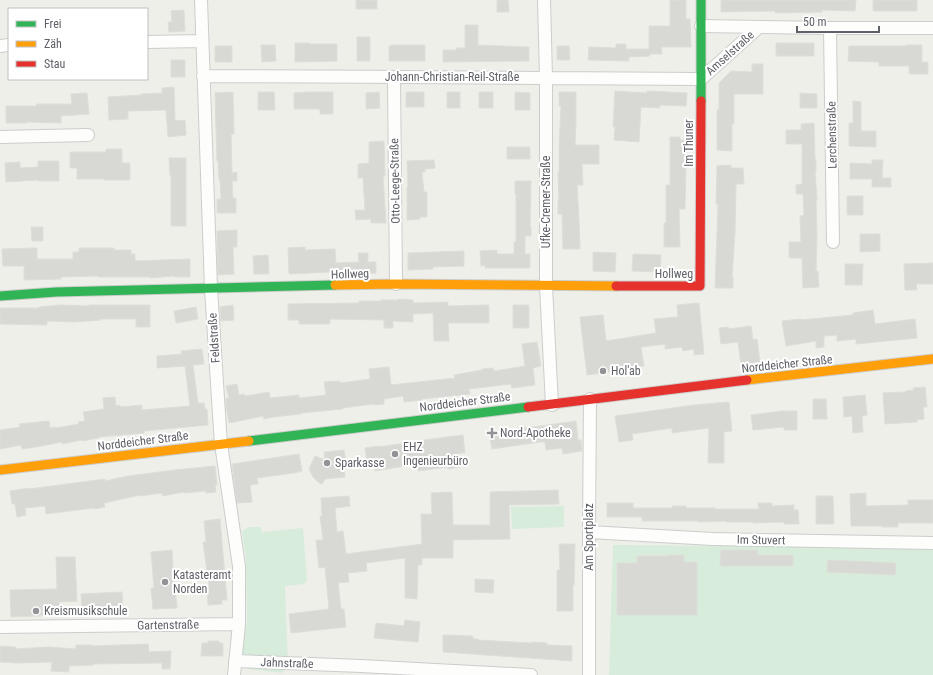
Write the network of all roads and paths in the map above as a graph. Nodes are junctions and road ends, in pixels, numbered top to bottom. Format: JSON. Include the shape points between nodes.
{"nodes":[{"id":1,"x":200,"y":0,"type":"edge"},
{"id":2,"x":544,"y":0,"type":"edge"},
{"id":3,"x":701,"y":0,"type":"edge"},
{"id":4,"x":701,"y":26,"type":"junction"},
{"id":5,"x":759,"y":27,"type":"junction"},
{"id":6,"x":830,"y":28,"type":"junction"},
{"id":7,"x":933,"y":28,"type":"edge"},
{"id":8,"x":202,"y":41,"type":"junction"},
{"id":9,"x":148,"y":42,"type":"edge"},
{"id":10,"x":202,"y":76,"type":"junction"},
{"id":11,"x":546,"y":77,"type":"junction"},
{"id":12,"x":394,"y":78,"type":"junction"},
{"id":13,"x":701,"y":79,"type":"junction"},
{"id":14,"x":88,"y":135,"type":"dead end"},
{"id":15,"x":0,"y":137,"type":"edge"},
{"id":16,"x":833,"y":242,"type":"dead end"},
{"id":17,"x":396,"y":284,"type":"junction"},
{"id":18,"x":546,"y":286,"type":"junction"},
{"id":19,"x":700,"y":286,"type":"joint"},
{"id":20,"x":211,"y":289,"type":"junction"},
{"id":21,"x":0,"y":296,"type":"edge"},
{"id":22,"x":933,"y":359,"type":"edge"},
{"id":23,"x":590,"y":399,"type":"junction"},
{"id":24,"x":552,"y":405,"type":"junction"},
{"id":25,"x":221,"y":444,"type":"junction"},
{"id":26,"x":0,"y":470,"type":"edge"},
{"id":27,"x":589,"y":532,"type":"junction"},
{"id":28,"x":933,"y":544,"type":"edge"},
{"id":29,"x":239,"y":624,"type":"junction"},
{"id":30,"x":0,"y":627,"type":"edge"},
{"id":31,"x":235,"y":661,"type":"junction"},
{"id":32,"x":234,"y":675,"type":"edge"},
{"id":33,"x":531,"y":675,"type":"edge"},
{"id":34,"x":589,"y":675,"type":"edge"}],
"edges":[{"from":1,"to":8,"type":"street","name":"Feldstraße"},
{"from":2,"to":11,"type":"street","name":"Ufke-Cremer-Straße"},
{"from":3,"to":4,"type":"street","name":"Im Thuner"},
{"from":4,"to":5,"type":"street","name":"Amselstraße"},
{"from":4,"to":13,"type":"street","name":"Im Thuner"},
{"from":5,"to":6,"type":"street","name":"Amselstraße"},
{"from":5,"to":13,"type":"street","name":"Amselstraße"},
{"from":6,"to":7,"type":"street","name":"Amselstraße"},
{"from":6,"to":16,"type":"street","name":"Lerchenstraße"},
{"from":8,"to":9,"type":"street"},
{"from":8,"to":10,"type":"street","name":"Feldstraße"},
{"from":10,"to":12,"type":"street","name":"Johann-Christian-Reil-Straße"},
{"from":10,"to":20,"type":"street","name":"Feldstraße"},
{"from":11,"to":12,"type":"street","name":"Johann-Christian-Reil-Straße"},
{"from":11,"to":13,"type":"street","name":"Johann-Christian-Reil-Straße"},
{"from":11,"to":18,"type":"street","name":"Ufke-Cremer-Straße"},
{"from":12,"to":17,"type":"street","name":"Otto-Leege-Straße"},
{"from":13,"to":19,"type":"street","name":"Im Thuner"},
{"from":14,"to":15,"type":"street"},
{"from":17,"to":18,"type":"street","name":"Hollweg"},
{"from":17,"to":20,"type":"street","name":"Hollweg"},
{"from":18,"to":19,"type":"street","name":"Hollweg"},
{"from":18,"to":24,"type":"street","name":"Ufke-Cremer-Straße"},
{"from":20,"to":21,"type":"street","name":"Hollweg","via":[[56,292]]},
{"from":20,"to":25,"type":"street","name":"Feldstraße"},
{"from":22,"to":23,"type":"street","name":"Norddeicher Straße"},
{"from":23,"to":24,"type":"street","name":"Norddeicher Straße"},
{"from":23,"to":27,"type":"street","name":"Am Sportplatz"},
{"from":24,"to":25,"type":"street","name":"Norddeicher Straße"},
{"from":25,"to":26,"type":"street","name":"Norddeicher Straße"},
{"from":25,"to":29,"type":"street","name":"Feldstraße","via":[[239,566]]},
{"from":27,"to":28,"type":"street","name":"Im Stuvert","via":[[713,539]]},
{"from":27,"to":34,"type":"street","name":"Am Sportplatz"},
{"from":29,"to":30,"type":"street","name":"Gartenstraße"},
{"from":29,"to":31,"type":"street","name":"Feldstraße"},
{"from":31,"to":32,"type":"street","name":"Feldstraße"},
{"from":31,"to":33,"type":"street","name":"Jahnstraße"}]}
